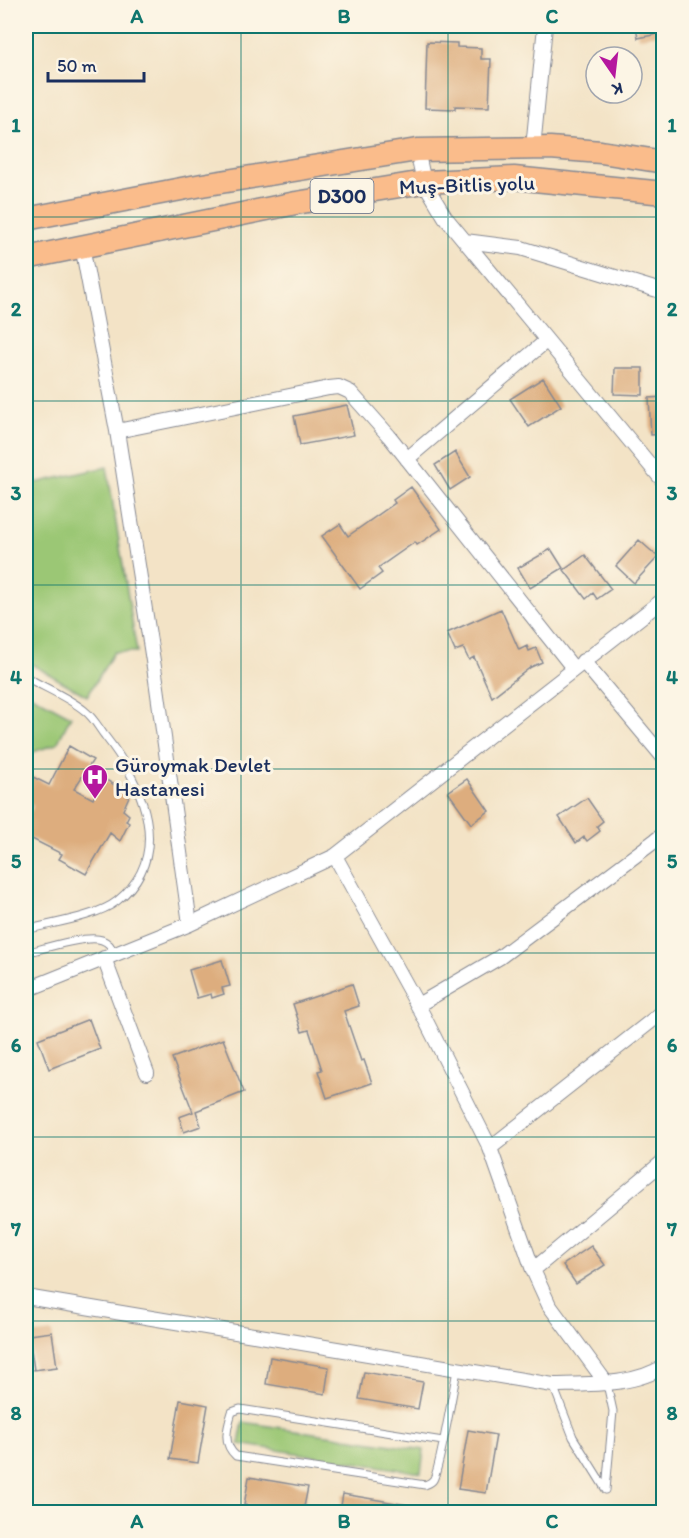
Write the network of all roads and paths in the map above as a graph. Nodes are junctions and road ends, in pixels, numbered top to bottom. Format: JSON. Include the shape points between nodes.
{"nodes":[{"id":1,"x":545,"y":26,"type":"edge"},
{"id":2,"x":663,"y":137,"type":"edge"},
{"id":3,"x":532,"y":148,"type":"junction"},
{"id":4,"x":417,"y":150,"type":"junction"},
{"id":5,"x":662,"y":161,"type":"edge"},
{"id":6,"x":424,"y":182,"type":"junction"},
{"id":7,"x":663,"y":193,"type":"edge"},
{"id":8,"x":26,"y":219,"type":"edge"},
{"id":9,"x":465,"y":241,"type":"junction"},
{"id":10,"x":82,"y":246,"type":"junction"},
{"id":11,"x":26,"y":258,"type":"edge"},
{"id":12,"x":663,"y":292,"type":"edge"},
{"id":13,"x":546,"y":341,"type":"junction"},
{"id":14,"x":117,"y":431,"type":"junction"},
{"id":15,"x":407,"y":459,"type":"junction"},
{"id":16,"x":663,"y":482,"type":"edge"},
{"id":17,"x":663,"y":599,"type":"edge"},
{"id":18,"x":579,"y":665,"type":"junction"},
{"id":19,"x":26,"y":677,"type":"edge"},
{"id":20,"x":663,"y":758,"type":"edge"},
{"id":21,"x":663,"y":834,"type":"edge"},
{"id":22,"x":335,"y":856,"type":"junction"},
{"id":23,"x":190,"y":924,"type":"junction"},
{"id":24,"x":26,"y":930,"type":"edge"},
{"id":25,"x":26,"y":953,"type":"edge"},
{"id":26,"x":109,"y":956,"type":"junction"},
{"id":27,"x":26,"y":990,"type":"edge"},
{"id":28,"x":418,"y":1005,"type":"junction"},
{"id":29,"x":663,"y":1011,"type":"edge"},
{"id":30,"x":147,"y":1073,"type":"dead end"},
{"id":31,"x":490,"y":1148,"type":"junction"},
{"id":32,"x":663,"y":1161,"type":"edge"},
{"id":33,"x":533,"y":1270,"type":"junction"},
{"id":34,"x":26,"y":1298,"type":"edge"},
{"id":35,"x":663,"y":1365,"type":"edge"},
{"id":36,"x":457,"y":1370,"type":"junction"},
{"id":37,"x":607,"y":1384,"type":"junction"},
{"id":38,"x":553,"y":1385,"type":"junction"},
{"id":39,"x":443,"y":1441,"type":"junction"}],
"edges":[{"from":1,"to":3,"type":"street"},
{"from":2,"to":5,"type":"street"},
{"from":3,"to":4,"type":"highway","name":"Muş-Bitlis yolu","number":"D300"},
{"from":3,"to":5,"type":"highway","name":"Muş-Bitlis yolu","number":"D300"},
{"from":4,"to":6,"type":"street"},
{"from":4,"to":8,"type":"highway","name":"Muş-Bitlis yolu","number":"D300"},
{"from":6,"to":7,"type":"highway","name":"Muş-Bitlis yolu","number":"D300","via":[[514,178]]},
{"from":6,"to":9,"type":"street"},
{"from":6,"to":10,"type":"highway","name":"Muş-Bitlis yolu","number":"D300"},
{"from":9,"to":12,"type":"street","via":[[521,248]]},
{"from":9,"to":13,"type":"street"},
{"from":10,"to":11,"type":"highway","name":"Muş-Bitlis yolu","number":"D300"},
{"from":10,"to":14,"type":"street"},
{"from":13,"to":15,"type":"street"},
{"from":13,"to":16,"type":"street"},
{"from":14,"to":15,"type":"street","via":[[339,387],[350,392]]},
{"from":14,"to":23,"type":"street"},
{"from":15,"to":18,"type":"street"},
{"from":17,"to":18,"type":"street"},
{"from":18,"to":20,"type":"street"},
{"from":18,"to":22,"type":"street"},
{"from":19,"to":24,"type":"lane","via":[[86,712],[122,758],[143,803],[150,836],[146,860],[134,883],[117,902],[100,911]]},
{"from":21,"to":28,"type":"street","via":[[500,957]]},
{"from":22,"to":23,"type":"street"},
{"from":22,"to":28,"type":"street"},
{"from":23,"to":26,"type":"street"},
{"from":25,"to":26,"type":"lane","via":[[94,938],[110,945]]},
{"from":26,"to":27,"type":"street"},
{"from":26,"to":30,"type":"street"},
{"from":28,"to":31,"type":"street"},
{"from":29,"to":31,"type":"street"},
{"from":31,"to":33,"type":"street"},
{"from":32,"to":33,"type":"street"},
{"from":33,"to":37,"type":"street","via":[[549,1305]]},
{"from":34,"to":36,"type":"street"},
{"from":35,"to":37,"type":"street","via":[[653,1373]]},
{"from":36,"to":38,"type":"street"},
{"from":36,"to":39,"type":"lane"},
{"from":37,"to":38,"type":"street"},
{"from":37,"to":38,"type":"lane","via":[[613,1411],[606,1490],[573,1437]]},
{"from":39,"to":39,"type":"lane","via":[[437,1472],[425,1485],[236,1456],[226,1443],[232,1412],[240,1409]]}]}
